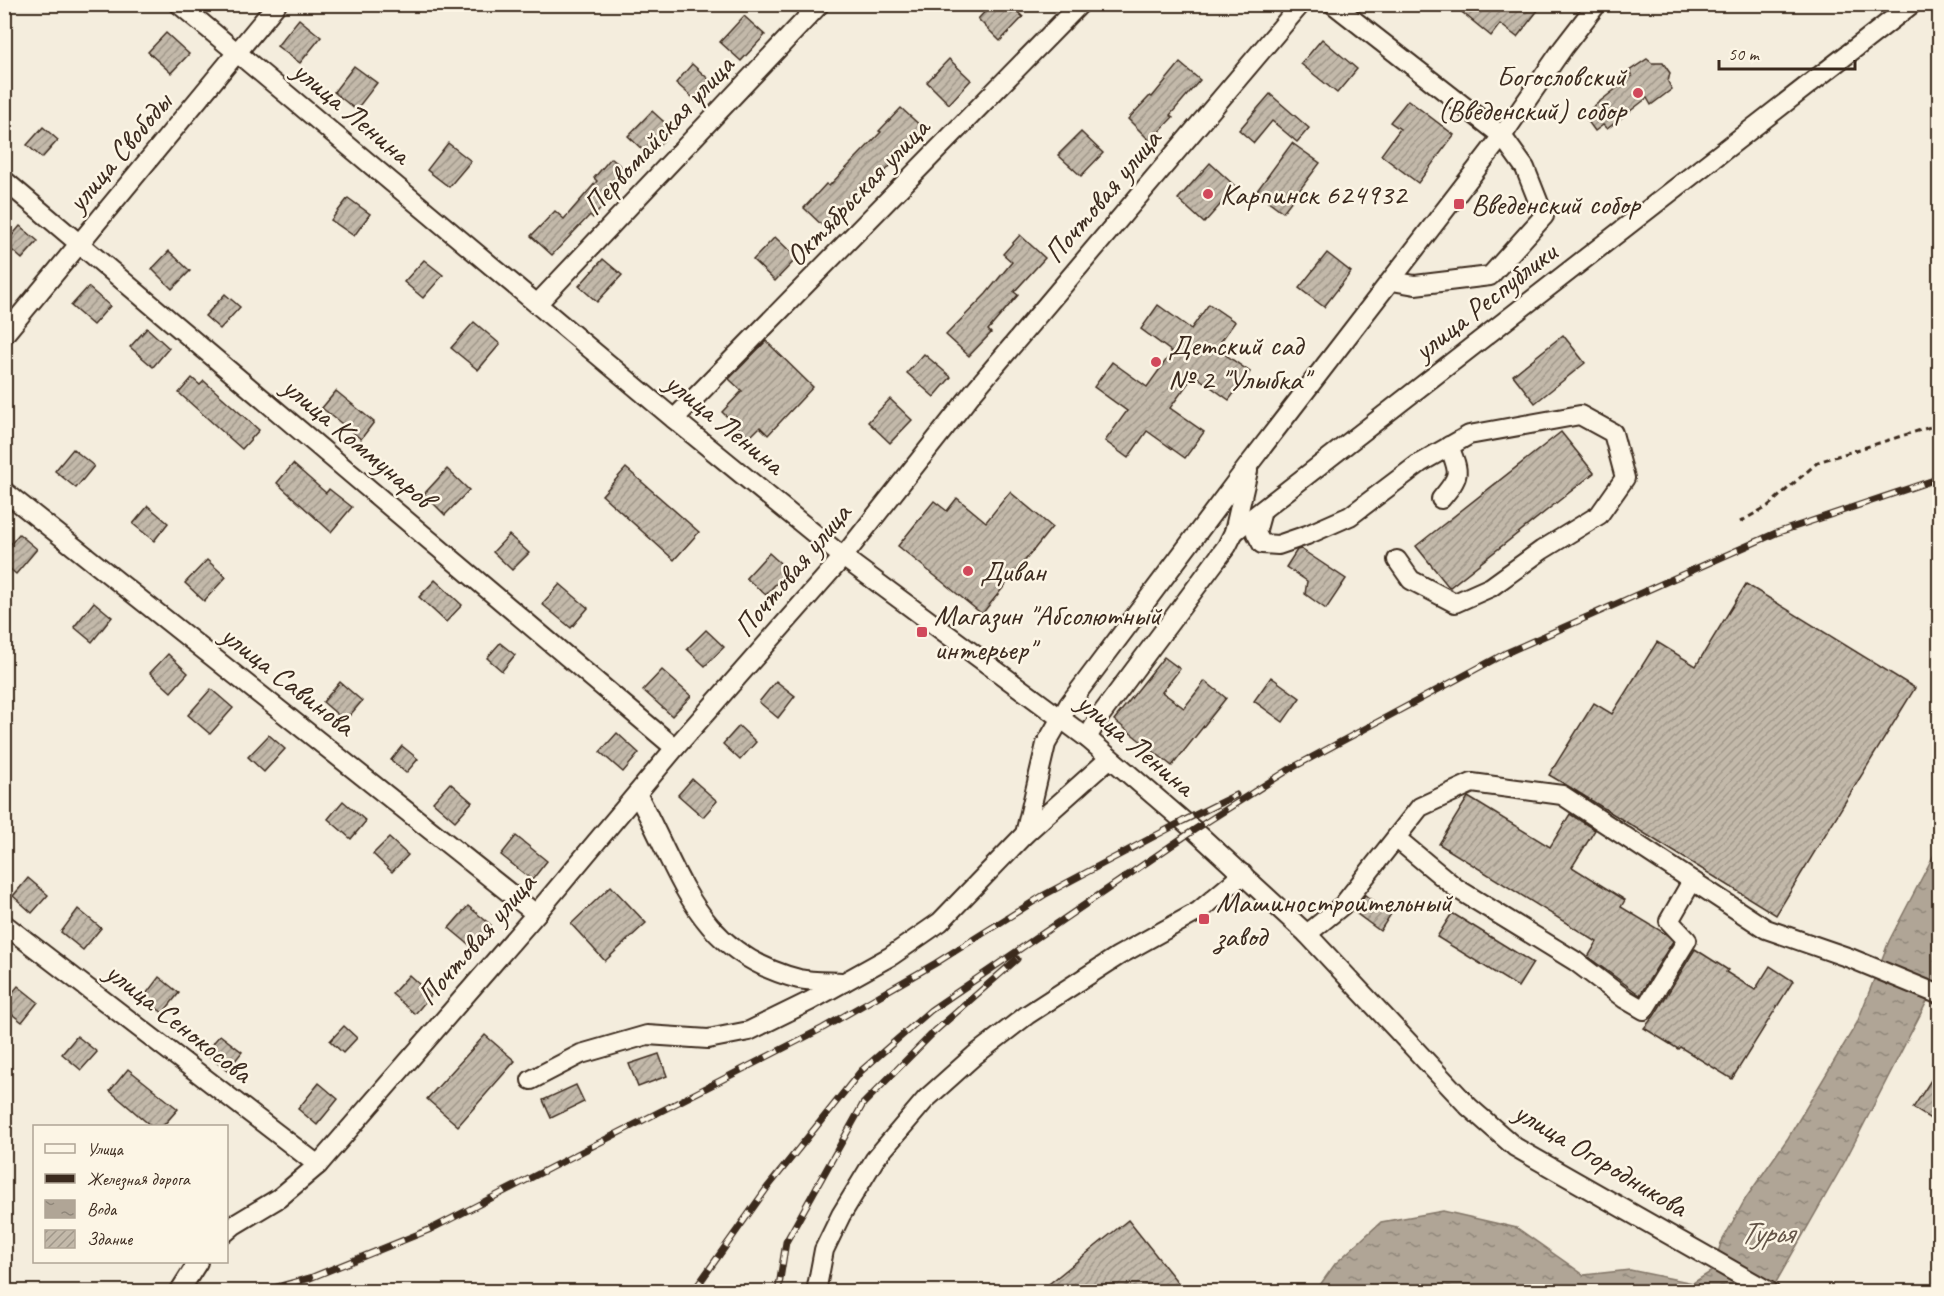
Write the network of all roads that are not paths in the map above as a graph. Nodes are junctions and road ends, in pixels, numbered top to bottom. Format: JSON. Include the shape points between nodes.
{"nodes":[{"id":1,"x":180,"y":4,"type":"edge"},
{"id":2,"x":277,"y":4,"type":"edge"},
{"id":3,"x":820,"y":4,"type":"edge"},
{"id":4,"x":1080,"y":4,"type":"edge"},
{"id":5,"x":1301,"y":4,"type":"edge"},
{"id":6,"x":1333,"y":4,"type":"edge"},
{"id":7,"x":1597,"y":4,"type":"edge"},
{"id":8,"x":1912,"y":4,"type":"edge"},
{"id":9,"x":238,"y":53,"type":"junction"},
{"id":10,"x":1502,"y":136,"type":"junction"},
{"id":11,"x":4,"y":180,"type":"edge"},
{"id":12,"x":80,"y":244,"type":"junction"},
{"id":13,"x":1392,"y":281,"type":"junction"},
{"id":14,"x":537,"y":304,"type":"junction"},
{"id":15,"x":4,"y":335,"type":"edge"},
{"id":16,"x":674,"y":419,"type":"junction"},
{"id":17,"x":1449,"y":446,"type":"junction"},
{"id":18,"x":1250,"y":463,"type":"junction"},
{"id":19,"x":4,"y":491,"type":"edge"},
{"id":20,"x":1441,"y":499,"type":"dead end"},
{"id":21,"x":1262,"y":511,"type":"junction"},
{"id":22,"x":1234,"y":532,"type":"junction"},
{"id":23,"x":843,"y":557,"type":"junction"},
{"id":24,"x":1397,"y":560,"type":"dead end"},
{"id":25,"x":1060,"y":717,"type":"junction"},
{"id":26,"x":1087,"y":738,"type":"junction"},
{"id":27,"x":675,"y":748,"type":"junction"},
{"id":28,"x":1110,"y":758,"type":"junction"},
{"id":29,"x":637,"y":794,"type":"junction"},
{"id":30,"x":1025,"y":834,"type":"junction"},
{"id":31,"x":1396,"y":838,"type":"junction"},
{"id":32,"x":1243,"y":874,"type":"junction"},
{"id":33,"x":1692,"y":881,"type":"junction"},
{"id":34,"x":536,"y":914,"type":"junction"},
{"id":35,"x":4,"y":924,"type":"edge"},
{"id":36,"x":1307,"y":934,"type":"junction"},
{"id":37,"x":844,"y":982,"type":"junction"},
{"id":38,"x":1940,"y":995,"type":"edge"},
{"id":39,"x":531,"y":1080,"type":"dead end"},
{"id":40,"x":318,"y":1165,"type":"junction"},
{"id":41,"x":228,"y":1230,"type":"edge"},
{"id":42,"x":197,"y":1263,"type":"edge"},
{"id":43,"x":179,"y":1292,"type":"edge"},
{"id":44,"x":816,"y":1292,"type":"edge"},
{"id":45,"x":1770,"y":1292,"type":"edge"}],
"edges":[{"from":1,"to":9,"type":"street","name":"улица Ленина"},
{"from":2,"to":9,"type":"street","name":"улица Свободы"},
{"from":3,"to":14,"type":"street","name":"Первомайская улица"},
{"from":4,"to":16,"type":"street","name":"Октябрьская улица"},
{"from":5,"to":23,"type":"street","name":"Почтовая улица","via":[[974,391]]},
{"from":6,"to":10,"type":"street"},
{"from":7,"to":10,"type":"street"},
{"from":8,"to":21,"type":"street","name":"улица Республики"},
{"from":9,"to":12,"type":"street","name":"улица Свободы"},
{"from":9,"to":14,"type":"street","name":"улица Ленина"},
{"from":10,"to":13,"type":"street"},
{"from":10,"to":13,"type":"street","via":[[1525,168],[1544,216],[1490,276],[1415,285]]},
{"from":11,"to":12,"type":"street","name":"улица Коммунаров"},
{"from":12,"to":15,"type":"street","name":"улица Свободы"},
{"from":12,"to":27,"type":"street","name":"улица Коммунаров"},
{"from":13,"to":18,"type":"street"},
{"from":14,"to":16,"type":"street","name":"улица Ленина"},
{"from":16,"to":23,"type":"street","name":"улица Ленина"},
{"from":17,"to":20,"type":"street","via":[[1458,469],[1453,484]]},
{"from":17,"to":21,"type":"street","via":[[1350,516],[1297,539],[1278,545],[1262,544],[1256,533]]},
{"from":17,"to":24,"type":"street","via":[[1469,435],[1580,415],[1613,433],[1625,478],[1599,514],[1491,586],[1455,603],[1411,580]]},
{"from":18,"to":22,"type":"street"},
{"from":18,"to":25,"type":"street"},
{"from":19,"to":34,"type":"street","name":"улица Савинова"},
{"from":21,"to":22,"type":"street","name":"улица Республики"},
{"from":22,"to":26,"type":"street"},
{"from":23,"to":25,"type":"street","name":"улица Ленина"},
{"from":23,"to":27,"type":"street","name":"Почтовая улица"},
{"from":25,"to":26,"type":"street","name":"улица Ленина"},
{"from":25,"to":30,"type":"street","via":[[1046,744]]},
{"from":26,"to":28,"type":"street","name":"улица Ленина"},
{"from":27,"to":29,"type":"street","name":"Почтовая улица"},
{"from":28,"to":30,"type":"street"},
{"from":28,"to":32,"type":"street","name":"улица Ленина"},
{"from":29,"to":34,"type":"street","name":"Почтовая улица"},
{"from":29,"to":37,"type":"street","via":[[688,897],[720,938],[750,961],[800,979]]},
{"from":30,"to":37,"type":"street","via":[[940,922]]},
{"from":31,"to":33,"type":"street","via":[[1420,807],[1472,783],[1562,795]]},
{"from":31,"to":33,"type":"street","via":[[1456,888],[1575,961],[1644,1010],[1687,940],[1669,921]]},
{"from":31,"to":36,"type":"street","via":[[1343,905]]},
{"from":32,"to":36,"type":"street","name":"улица Огородникова"},
{"from":32,"to":44,"type":"street","via":[[1199,911],[1027,1015],[927,1099],[875,1158],[841,1215],[824,1250]]},
{"from":33,"to":38,"type":"street","via":[[1766,929]]},
{"from":34,"to":40,"type":"street","name":"Почтовая улица"},
{"from":35,"to":40,"type":"street","name":"улица Сенокосова"},
{"from":36,"to":45,"type":"street","name":"улица Огородникова","via":[[1469,1107],[1515,1147]]},
{"from":37,"to":39,"type":"street","via":[[749,1031],[708,1039],[647,1035],[581,1054]]},
{"from":40,"to":41,"type":"street","name":"Почтовая улица","via":[[279,1198]]},
{"from":42,"to":43,"type":"street"}]}
